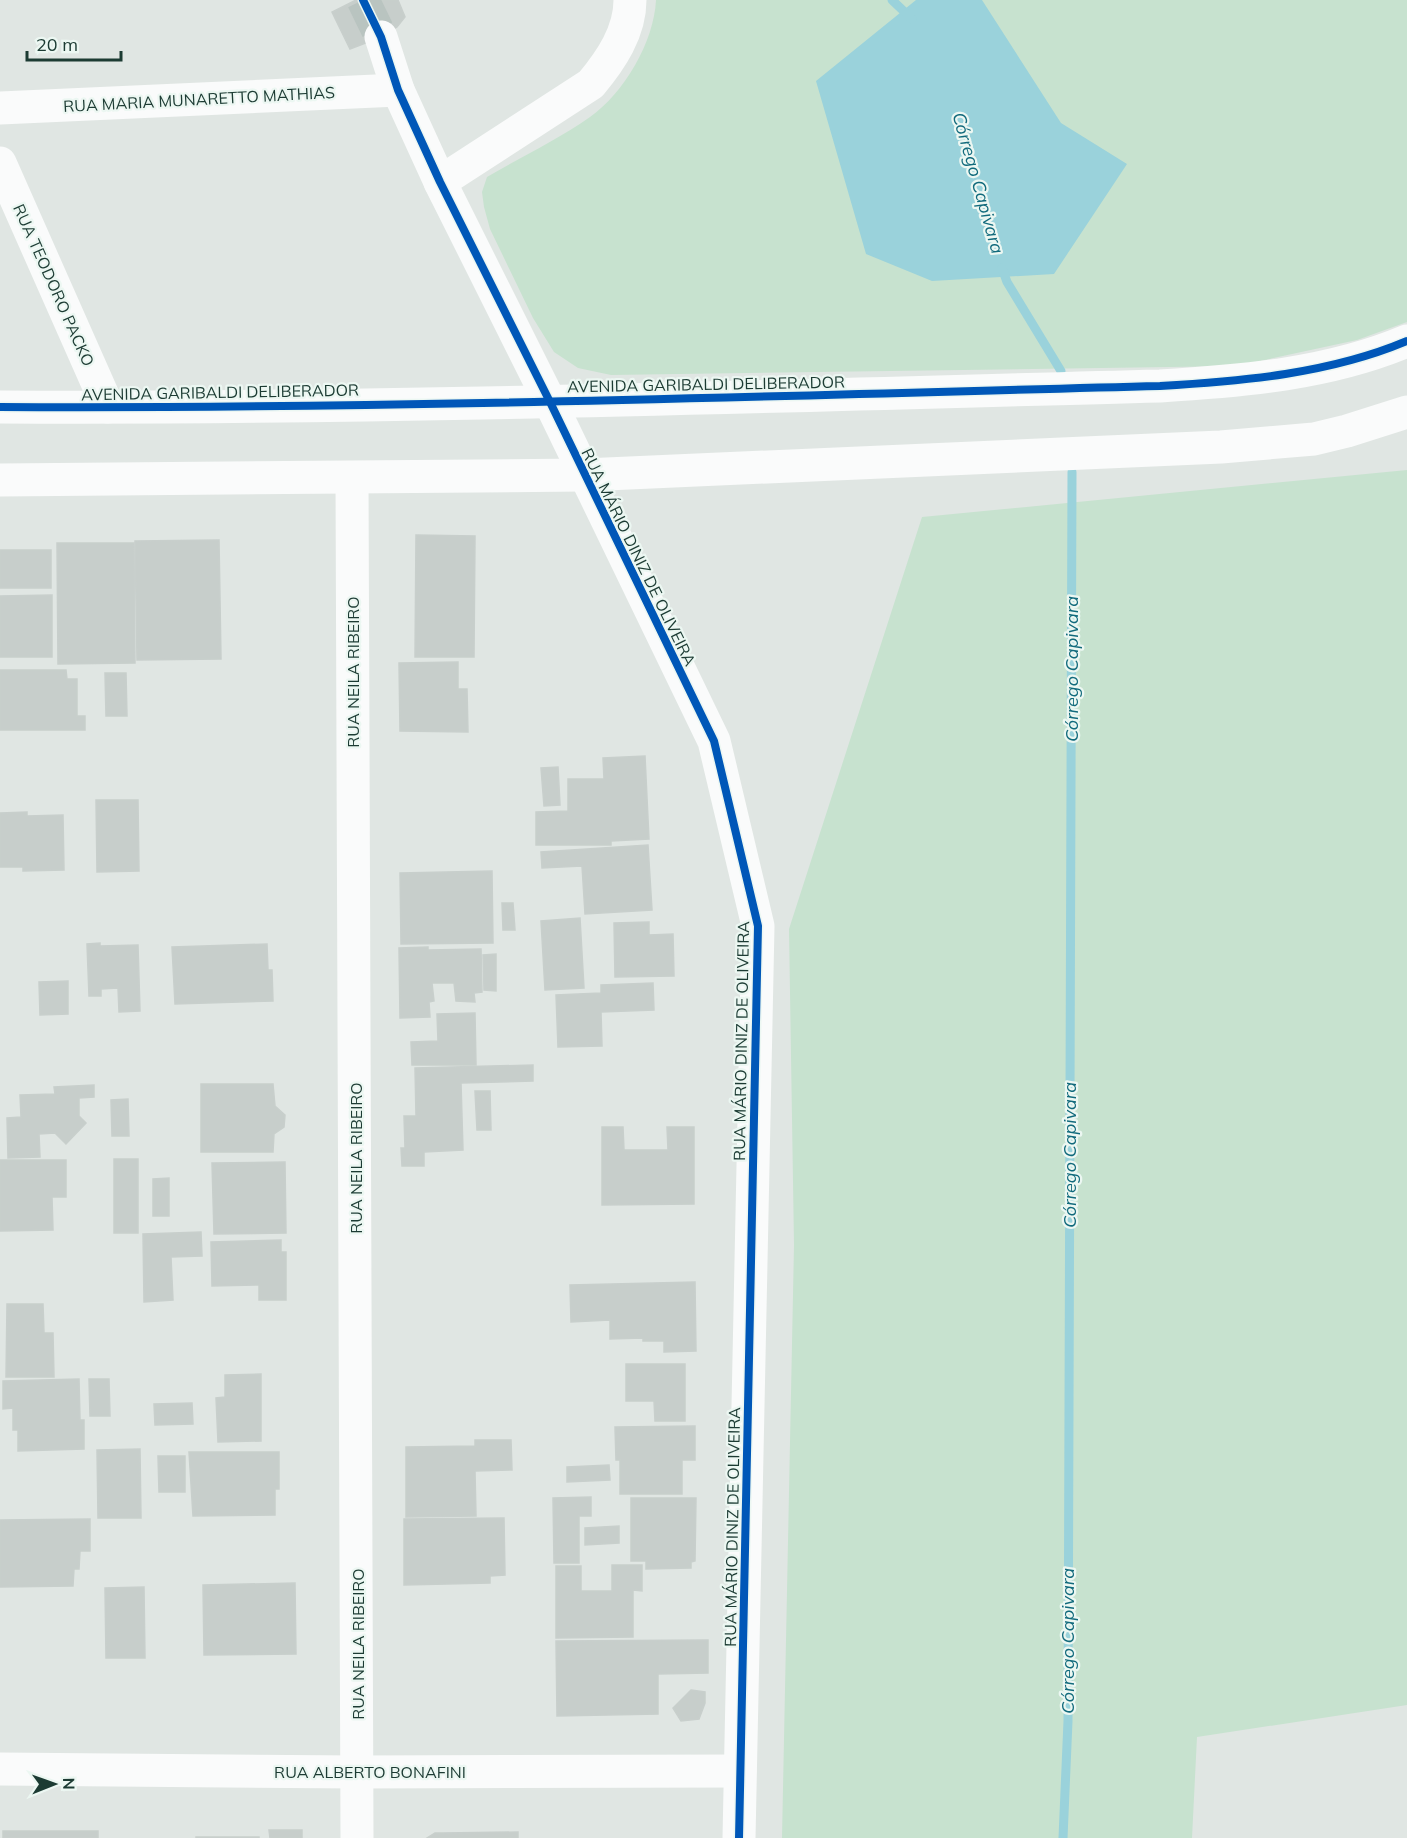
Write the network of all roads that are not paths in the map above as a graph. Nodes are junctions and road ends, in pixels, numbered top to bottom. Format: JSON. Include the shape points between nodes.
{"nodes":[{"id":1,"x":630,"y":0,"type":"edge"},
{"id":2,"x":381,"y":37,"type":"tunnel mouth"},
{"id":3,"x":398,"y":90,"type":"junction"},
{"id":4,"x":0,"y":108,"type":"edge"},
{"id":5,"x":0,"y":163,"type":"edge"},
{"id":6,"x":440,"y":182,"type":"junction"},
{"id":7,"x":1407,"y":341,"type":"edge"},
{"id":8,"x":550,"y":402,"type":"junction"},
{"id":9,"x":0,"y":407,"type":"edge"},
{"id":10,"x":108,"y":407,"type":"junction"},
{"id":11,"x":1407,"y":412,"type":"edge"},
{"id":12,"x":584,"y":475,"type":"junction"},
{"id":13,"x":352,"y":478,"type":"junction"},
{"id":14,"x":0,"y":480,"type":"edge"},
{"id":15,"x":0,"y":1769,"type":"edge"},
{"id":16,"x":740,"y":1771,"type":"junction"},
{"id":17,"x":358,"y":1772,"type":"junction"},
{"id":18,"x":357,"y":1838,"type":"edge"},
{"id":19,"x":739,"y":1838,"type":"edge"}],
"edges":[{"from":1,"to":6,"type":"street","via":[[622,37],[591,84]]},
{"from":2,"to":3,"type":"street","name":"RUA MÁRIO DINIZ DE OLIVEIRA"},
{"from":3,"to":4,"type":"street","name":"RUA MARIA MUNARETTO MATHIAS"},
{"from":3,"to":6,"type":"street","name":"RUA MÁRIO DINIZ DE OLIVEIRA"},
{"from":5,"to":10,"type":"street","name":"RUA TEODORO PACKO"},
{"from":6,"to":8,"type":"street","name":"RUA MÁRIO DINIZ DE OLIVEIRA"},
{"from":7,"to":8,"type":"street","name":"AVENIDA GARIBALDI DELIBERADOR","via":[[1342,363],[1210,383]]},
{"from":8,"to":10,"type":"street","name":"AVENIDA GARIBALDI DELIBERADOR"},
{"from":8,"to":12,"type":"street","name":"RUA MÁRIO DINIZ DE OLIVEIRA"},
{"from":9,"to":10,"type":"street","name":"AVENIDA GARIBALDI DELIBERADOR"},
{"from":11,"to":12,"type":"street","via":[[1314,439],[1221,447]]},
{"from":12,"to":13,"type":"street"},
{"from":12,"to":16,"type":"street","name":"RUA MÁRIO DINIZ DE OLIVEIRA","via":[[714,741],[758,926]]},
{"from":13,"to":14,"type":"street"},
{"from":13,"to":17,"type":"street","name":"RUA NEILA RIBEIRO"},
{"from":15,"to":17,"type":"street","name":"RUA ALBERTO BONAFINI"},
{"from":16,"to":17,"type":"street","name":"RUA ALBERTO BONAFINI"},
{"from":16,"to":19,"type":"street","name":"RUA MÁRIO DINIZ DE OLIVEIRA"},
{"from":17,"to":18,"type":"street","name":"RUA NEILA RIBEIRO"}]}
